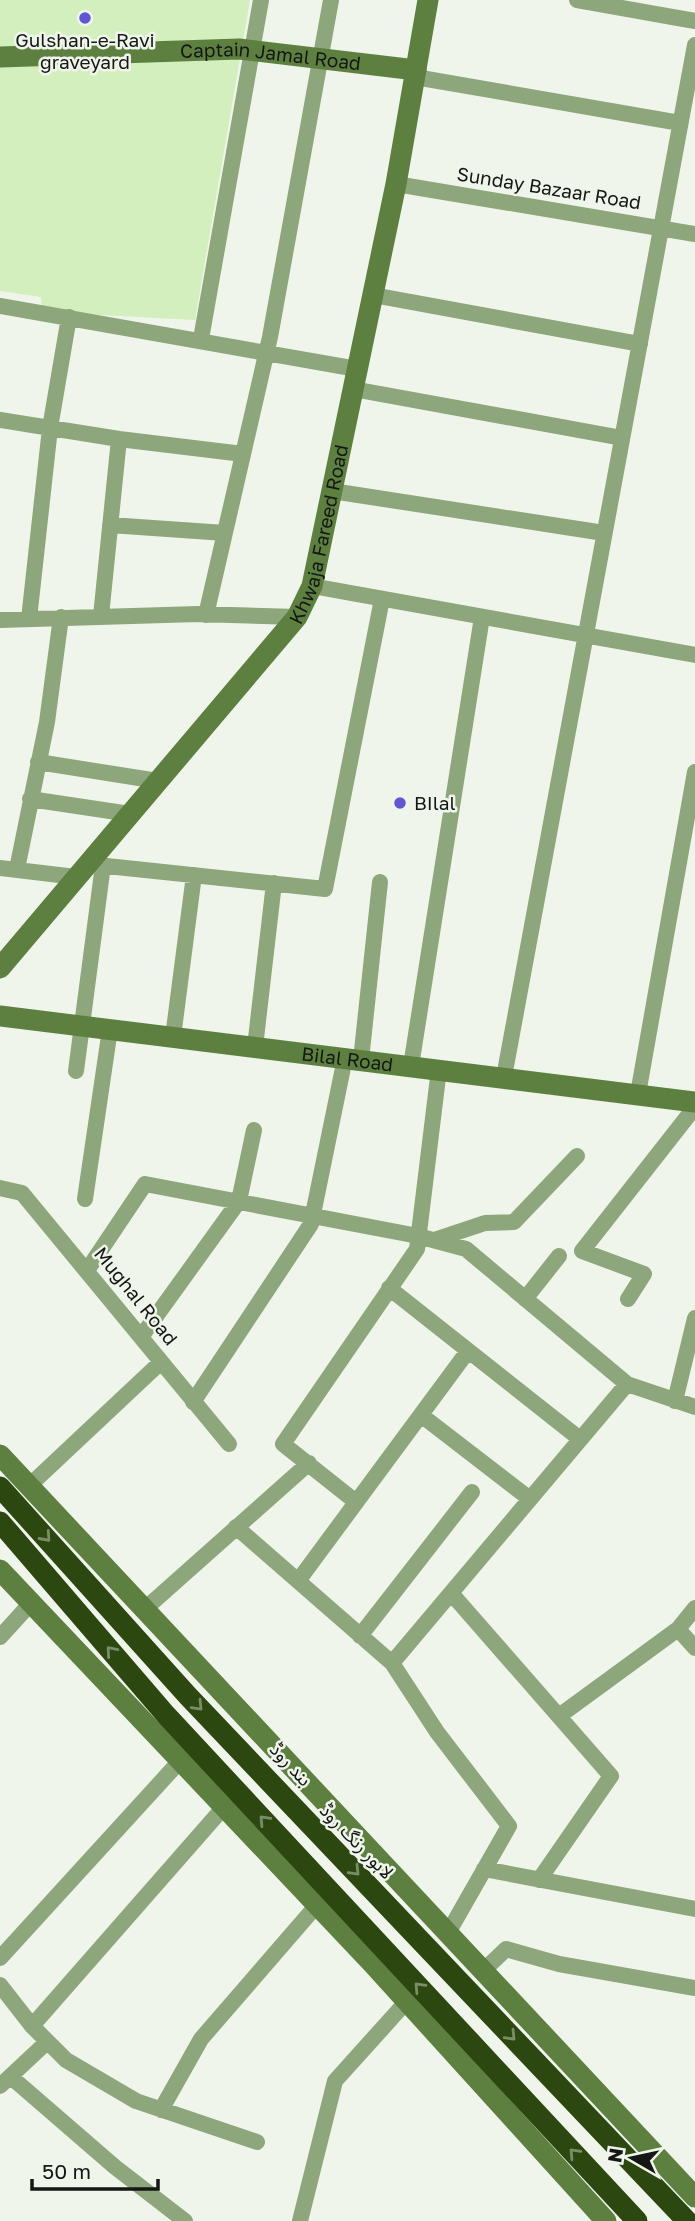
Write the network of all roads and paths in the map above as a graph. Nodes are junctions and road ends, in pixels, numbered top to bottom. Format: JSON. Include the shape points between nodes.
{"nodes":[{"id":1,"x":261,"y":0,"type":"edge"},
{"id":2,"x":331,"y":0,"type":"edge"},
{"id":3,"x":428,"y":0,"type":"edge"},
{"id":4,"x":577,"y":0,"type":"edge"},
{"id":5,"x":695,"y":21,"type":"edge"},
{"id":6,"x":695,"y":44,"type":"edge"},
{"id":7,"x":253,"y":50,"type":"junction"},
{"id":8,"x":0,"y":57,"type":"edge"},
{"id":9,"x":322,"y":58,"type":"junction"},
{"id":10,"x":415,"y":74,"type":"junction"},
{"id":11,"x":680,"y":123,"type":"junction"},
{"id":12,"x":396,"y":184,"type":"junction"},
{"id":13,"x":661,"y":227,"type":"junction"},
{"id":14,"x":695,"y":234,"type":"edge"},
{"id":15,"x":373,"y":295,"type":"junction"},
{"id":16,"x":0,"y":306,"type":"edge"},
{"id":17,"x":69,"y":317,"type":"junction"},
{"id":18,"x":201,"y":339,"type":"junction"},
{"id":19,"x":639,"y":344,"type":"junction"},
{"id":20,"x":267,"y":351,"type":"junction"},
{"id":21,"x":355,"y":379,"type":"junction"},
{"id":22,"x":0,"y":420,"type":"edge"},
{"id":23,"x":50,"y":428,"type":"junction"},
{"id":24,"x":622,"y":438,"type":"junction"},
{"id":25,"x":119,"y":439,"type":"junction"},
{"id":26,"x":243,"y":454,"type":"junction"},
{"id":27,"x":332,"y":491,"type":"junction"},
{"id":28,"x":110,"y":525,"type":"junction"},
{"id":29,"x":225,"y":533,"type":"junction"},
{"id":30,"x":604,"y":533,"type":"junction"},
{"id":31,"x":312,"y":586,"type":"junction"},
{"id":32,"x":382,"y":599,"type":"junction"},
{"id":33,"x":206,"y":615,"type":"junction"},
{"id":34,"x":101,"y":616,"type":"junction"},
{"id":35,"x":61,"y":617,"type":"junction"},
{"id":36,"x":297,"y":617,"type":"junction"},
{"id":37,"x":482,"y":617,"type":"junction"},
{"id":38,"x":29,"y":619,"type":"junction"},
{"id":39,"x":0,"y":620,"type":"edge"},
{"id":40,"x":585,"y":636,"type":"junction"},
{"id":41,"x":695,"y":655,"type":"edge"},
{"id":42,"x":38,"y":762,"type":"junction"},
{"id":43,"x":695,"y":772,"type":"edge"},
{"id":44,"x":158,"y":781,"type":"junction"},
{"id":45,"x":30,"y":799,"type":"junction"},
{"id":46,"x":130,"y":814,"type":"junction"},
{"id":47,"x":0,"y":867,"type":"edge"},
{"id":48,"x":17,"y":869,"type":"junction"},
{"id":49,"x":89,"y":869,"type":"junction"},
{"id":50,"x":194,"y":875,"type":"junction"},
{"id":51,"x":380,"y":881,"type":"dead end"},
{"id":52,"x":274,"y":883,"type":"junction"},
{"id":53,"x":0,"y":968,"type":"edge"},
{"id":54,"x":0,"y":1016,"type":"edge"},
{"id":55,"x":81,"y":1026,"type":"junction"},
{"id":56,"x":110,"y":1029,"type":"junction"},
{"id":57,"x":173,"y":1037,"type":"junction"},
{"id":58,"x":255,"y":1047,"type":"junction"},
{"id":59,"x":353,"y":1059,"type":"junction"},
{"id":60,"x":411,"y":1066,"type":"junction"},
{"id":61,"x":439,"y":1069,"type":"junction"},
{"id":62,"x":76,"y":1071,"type":"dead end"},
{"id":63,"x":504,"y":1077,"type":"junction"},
{"id":64,"x":638,"y":1094,"type":"junction"},
{"id":65,"x":695,"y":1104,"type":"edge"},
{"id":66,"x":254,"y":1130,"type":"dead end"},
{"id":67,"x":577,"y":1156,"type":"dead end"},
{"id":68,"x":0,"y":1188,"type":"edge"},
{"id":69,"x":85,"y":1199,"type":"dead end"},
{"id":70,"x":239,"y":1201,"type":"junction"},
{"id":71,"x":313,"y":1215,"type":"junction"},
{"id":72,"x":426,"y":1238,"type":"junction"},
{"id":73,"x":559,"y":1256,"type":"dead end"},
{"id":74,"x":88,"y":1269,"type":"junction"},
{"id":75,"x":390,"y":1289,"type":"junction"},
{"id":76,"x":526,"y":1299,"type":"junction"},
{"id":77,"x":628,"y":1299,"type":"dead end"},
{"id":78,"x":695,"y":1318,"type":"edge"},
{"id":79,"x":141,"y":1336,"type":"junction"},
{"id":80,"x":468,"y":1351,"type":"junction"},
{"id":81,"x":161,"y":1362,"type":"junction"},
{"id":82,"x":627,"y":1384,"type":"junction"},
{"id":83,"x":675,"y":1401,"type":"junction"},
{"id":84,"x":193,"y":1402,"type":"junction"},
{"id":85,"x":695,"y":1407,"type":"edge"},
{"id":86,"x":421,"y":1415,"type":"junction"},
{"id":87,"x":580,"y":1439,"type":"junction"},
{"id":88,"x":229,"y":1444,"type":"dead end"},
{"id":89,"x":0,"y":1455,"type":"edge"},
{"id":90,"x":309,"y":1463,"type":"junction"},
{"id":91,"x":29,"y":1486,"type":"junction"},
{"id":92,"x":0,"y":1487,"type":"edge"},
{"id":93,"x":472,"y":1492,"type":"dead end"},
{"id":94,"x":530,"y":1499,"type":"junction"},
{"id":95,"x":356,"y":1502,"type":"junction"},
{"id":96,"x":0,"y":1522,"type":"edge"},
{"id":97,"x":236,"y":1527,"type":"junction"},
{"id":98,"x":0,"y":1570,"type":"edge"},
{"id":99,"x":298,"y":1581,"type":"junction"},
{"id":100,"x":451,"y":1593,"type":"junction"},
{"id":101,"x":31,"y":1603,"type":"junction"},
{"id":102,"x":146,"y":1608,"type":"junction"},
{"id":103,"x":695,"y":1608,"type":"edge"},
{"id":104,"x":678,"y":1629,"type":"junction"},
{"id":105,"x":360,"y":1636,"type":"junction"},
{"id":106,"x":0,"y":1637,"type":"edge"},
{"id":107,"x":695,"y":1648,"type":"edge"},
{"id":108,"x":392,"y":1663,"type":"junction"},
{"id":109,"x":559,"y":1716,"type":"junction"},
{"id":110,"x":180,"y":1760,"type":"junction"},
{"id":111,"x":224,"y":1807,"type":"junction"},
{"id":112,"x":484,"y":1869,"type":"junction"},
{"id":113,"x":539,"y":1880,"type":"junction"},
{"id":114,"x":317,"y":1905,"type":"junction"},
{"id":115,"x":695,"y":1909,"type":"edge"},
{"id":116,"x":448,"y":1933,"type":"junction"},
{"id":117,"x":0,"y":1958,"type":"edge"},
{"id":118,"x":483,"y":1971,"type":"junction"},
{"id":119,"x":0,"y":1985,"type":"edge"},
{"id":120,"x":695,"y":1988,"type":"edge"},
{"id":121,"x":407,"y":2001,"type":"junction"},
{"id":122,"x":32,"y":2026,"type":"junction"},
{"id":123,"x":47,"y":2042,"type":"junction"},
{"id":124,"x":6,"y":2082,"type":"edge"},
{"id":125,"x":161,"y":2110,"type":"junction"},
{"id":126,"x":257,"y":2142,"type":"dead end"},
{"id":127,"x":695,"y":2197,"type":"edge"},
{"id":128,"x":185,"y":2221,"type":"edge"},
{"id":129,"x":300,"y":2221,"type":"edge"},
{"id":130,"x":606,"y":2221,"type":"edge"},
{"id":131,"x":637,"y":2221,"type":"edge"},
{"id":132,"x":687,"y":2221,"type":"edge"}],
"edges":[{"from":1,"to":7,"type":"street"},
{"from":2,"to":9,"type":"street"},
{"from":3,"to":10,"type":"main road","name":"Khwaja Fareed Road"},
{"from":4,"to":5,"type":"street"},
{"from":6,"to":11,"type":"street"},
{"from":7,"to":8,"type":"main road","name":"Captain Jamal Road"},
{"from":7,"to":9,"type":"main road","name":"Captain Jamal Road"},
{"from":7,"to":18,"type":"street"},
{"from":9,"to":10,"type":"main road","name":"Captain Jamal Road"},
{"from":9,"to":20,"type":"street"},
{"from":10,"to":11,"type":"street"},
{"from":10,"to":12,"type":"main road","name":"Khwaja Fareed Road"},
{"from":11,"to":13,"type":"street"},
{"from":12,"to":13,"type":"street","name":"Sunday Bazaar Road"},
{"from":12,"to":15,"type":"main road","name":"Khwaja Fareed Road"},
{"from":13,"to":14,"type":"street","name":"Sunday Bazaar Road"},
{"from":13,"to":19,"type":"street"},
{"from":15,"to":19,"type":"street"},
{"from":15,"to":21,"type":"main road","name":"Khwaja Fareed Road"},
{"from":16,"to":17,"type":"street"},
{"from":17,"to":18,"type":"street"},
{"from":17,"to":23,"type":"street"},
{"from":18,"to":20,"type":"street"},
{"from":19,"to":24,"type":"street"},
{"from":20,"to":21,"type":"street"},
{"from":20,"to":26,"type":"street"},
{"from":21,"to":24,"type":"street"},
{"from":21,"to":27,"type":"main road","name":"Khwaja Fareed Road"},
{"from":22,"to":23,"type":"street"},
{"from":23,"to":25,"type":"street"},
{"from":23,"to":38,"type":"street"},
{"from":24,"to":30,"type":"street"},
{"from":25,"to":26,"type":"street"},
{"from":25,"to":28,"type":"street"},
{"from":26,"to":29,"type":"street"},
{"from":27,"to":30,"type":"street"},
{"from":27,"to":31,"type":"main road","name":"Khwaja Fareed Road"},
{"from":28,"to":29,"type":"street"},
{"from":28,"to":34,"type":"street"},
{"from":29,"to":33,"type":"street"},
{"from":30,"to":40,"type":"street"},
{"from":31,"to":32,"type":"street"},
{"from":31,"to":36,"type":"main road","name":"Khwaja Fareed Road"},
{"from":32,"to":37,"type":"street"},
{"from":32,"to":52,"type":"street","via":[[325,889]]},
{"from":33,"to":34,"type":"street"},
{"from":33,"to":36,"type":"street"},
{"from":34,"to":35,"type":"street"},
{"from":35,"to":38,"type":"street"},
{"from":35,"to":42,"type":"street"},
{"from":36,"to":44,"type":"main road","name":"Khwaja Fareed Road"},
{"from":37,"to":40,"type":"street"},
{"from":37,"to":60,"type":"street"},
{"from":38,"to":39,"type":"street"},
{"from":40,"to":41,"type":"street"},
{"from":40,"to":63,"type":"street"},
{"from":42,"to":44,"type":"street"},
{"from":42,"to":45,"type":"street"},
{"from":43,"to":64,"type":"street"},
{"from":44,"to":46,"type":"main road","name":"Khwaja Fareed Road"},
{"from":45,"to":46,"type":"street"},
{"from":45,"to":48,"type":"street"},
{"from":46,"to":49,"type":"main road","name":"Khwaja Fareed Road"},
{"from":47,"to":48,"type":"street"},
{"from":48,"to":49,"type":"street"},
{"from":49,"to":50,"type":"street"},
{"from":49,"to":53,"type":"main road","name":"Khwaja Fareed Road"},
{"from":49,"to":55,"type":"street"},
{"from":50,"to":52,"type":"street"},
{"from":50,"to":57,"type":"street"},
{"from":51,"to":59,"type":"street"},
{"from":52,"to":58,"type":"street"},
{"from":54,"to":55,"type":"main road","name":"Bilal Road"},
{"from":55,"to":56,"type":"main road","name":"Bilal Road"},
{"from":55,"to":62,"type":"street"},
{"from":56,"to":57,"type":"main road","name":"Bilal Road"},
{"from":56,"to":69,"type":"street"},
{"from":57,"to":58,"type":"main road","name":"Bilal Road"},
{"from":58,"to":59,"type":"main road","name":"Bilal Road"},
{"from":59,"to":60,"type":"main road","name":"Bilal Road"},
{"from":59,"to":71,"type":"street"},
{"from":60,"to":61,"type":"main road","name":"Bilal Road"},
{"from":61,"to":63,"type":"main road","name":"Bilal Road"},
{"from":61,"to":72,"type":"street"},
{"from":63,"to":64,"type":"main road","name":"Bilal Road"},
{"from":64,"to":65,"type":"main road","name":"Bilal Road"},
{"from":65,"to":77,"type":"street","via":[[582,1251],[643,1274]]},
{"from":66,"to":70,"type":"street"},
{"from":67,"to":72,"type":"street","via":[[514,1222],[485,1223]]},
{"from":68,"to":74,"type":"street","name":"Mughal Road","via":[[22,1193]]},
{"from":70,"to":71,"type":"street"},
{"from":70,"to":74,"type":"street","via":[[145,1184]]},
{"from":70,"to":79,"type":"street"},
{"from":71,"to":72,"type":"street"},
{"from":71,"to":84,"type":"street"},
{"from":72,"to":75,"type":"street"},
{"from":72,"to":76,"type":"street","via":[[466,1250]]},
{"from":73,"to":76,"type":"street"},
{"from":74,"to":79,"type":"street","name":"Mughal Road"},
{"from":75,"to":80,"type":"street"},
{"from":75,"to":90,"type":"street","via":[[283,1444]]},
{"from":76,"to":82,"type":"street"},
{"from":78,"to":83,"type":"street"},
{"from":79,"to":81,"type":"street","name":"Mughal Road"},
{"from":80,"to":86,"type":"street"},
{"from":80,"to":87,"type":"street"},
{"from":81,"to":84,"type":"street","name":"Mughal Road"},
{"from":81,"to":91,"type":"street"},
{"from":82,"to":83,"type":"street"},
{"from":82,"to":87,"type":"street"},
{"from":83,"to":85,"type":"street"},
{"from":84,"to":88,"type":"street","name":"Mughal Road"},
{"from":86,"to":94,"type":"street"},
{"from":86,"to":95,"type":"street"},
{"from":87,"to":94,"type":"street"},
{"from":89,"to":91,"type":"main road","name":"بند روڈ"},
{"from":90,"to":95,"type":"street"},
{"from":90,"to":97,"type":"street"},
{"from":91,"to":102,"type":"main road","name":"بند روڈ"},
{"from":92,"to":132,"type":"highway","name":"لاہور رنگ روڈ","one_way":true,"via":[[188,1696]]},
{"from":93,"to":105,"type":"street"},
{"from":94,"to":100,"type":"street"},
{"from":95,"to":99,"type":"street"},
{"from":131,"to":96,"type":"highway","one_way":true,"via":[[166,1715]]},
{"from":97,"to":99,"type":"street"},
{"from":97,"to":102,"type":"street"},
{"from":98,"to":101,"type":"main road"},
{"from":99,"to":105,"type":"street"},
{"from":100,"to":108,"type":"street"},
{"from":100,"to":109,"type":"street"},
{"from":101,"to":106,"type":"street"},
{"from":101,"to":110,"type":"main road"},
{"from":102,"to":116,"type":"main road","name":"بند روڈ"},
{"from":103,"to":104,"type":"street"},
{"from":104,"to":107,"type":"street"},
{"from":104,"to":109,"type":"street"},
{"from":105,"to":108,"type":"street"},
{"from":108,"to":112,"type":"street","via":[[437,1732],[509,1826]]},
{"from":109,"to":113,"type":"street","via":[[611,1776]]},
{"from":110,"to":111,"type":"main road"},
{"from":110,"to":117,"type":"street"},
{"from":111,"to":114,"type":"main road"},
{"from":111,"to":122,"type":"street"},
{"from":112,"to":113,"type":"street"},
{"from":112,"to":116,"type":"street"},
{"from":113,"to":115,"type":"street"},
{"from":114,"to":121,"type":"main road"},
{"from":114,"to":125,"type":"street","via":[[201,2039]]},
{"from":116,"to":118,"type":"main road","name":"بند روڈ"},
{"from":118,"to":120,"type":"street","via":[[506,1948],[559,1964]]},
{"from":118,"to":127,"type":"main road","name":"بند روڈ"},
{"from":119,"to":122,"type":"street"},
{"from":121,"to":129,"type":"street","via":[[335,2081]]},
{"from":121,"to":130,"type":"main road"},
{"from":122,"to":123,"type":"street"},
{"from":123,"to":124,"type":"street"},
{"from":123,"to":125,"type":"street","via":[[66,2060],[136,2101]]},
{"from":124,"to":128,"type":"street"},
{"from":125,"to":126,"type":"street"}]}
